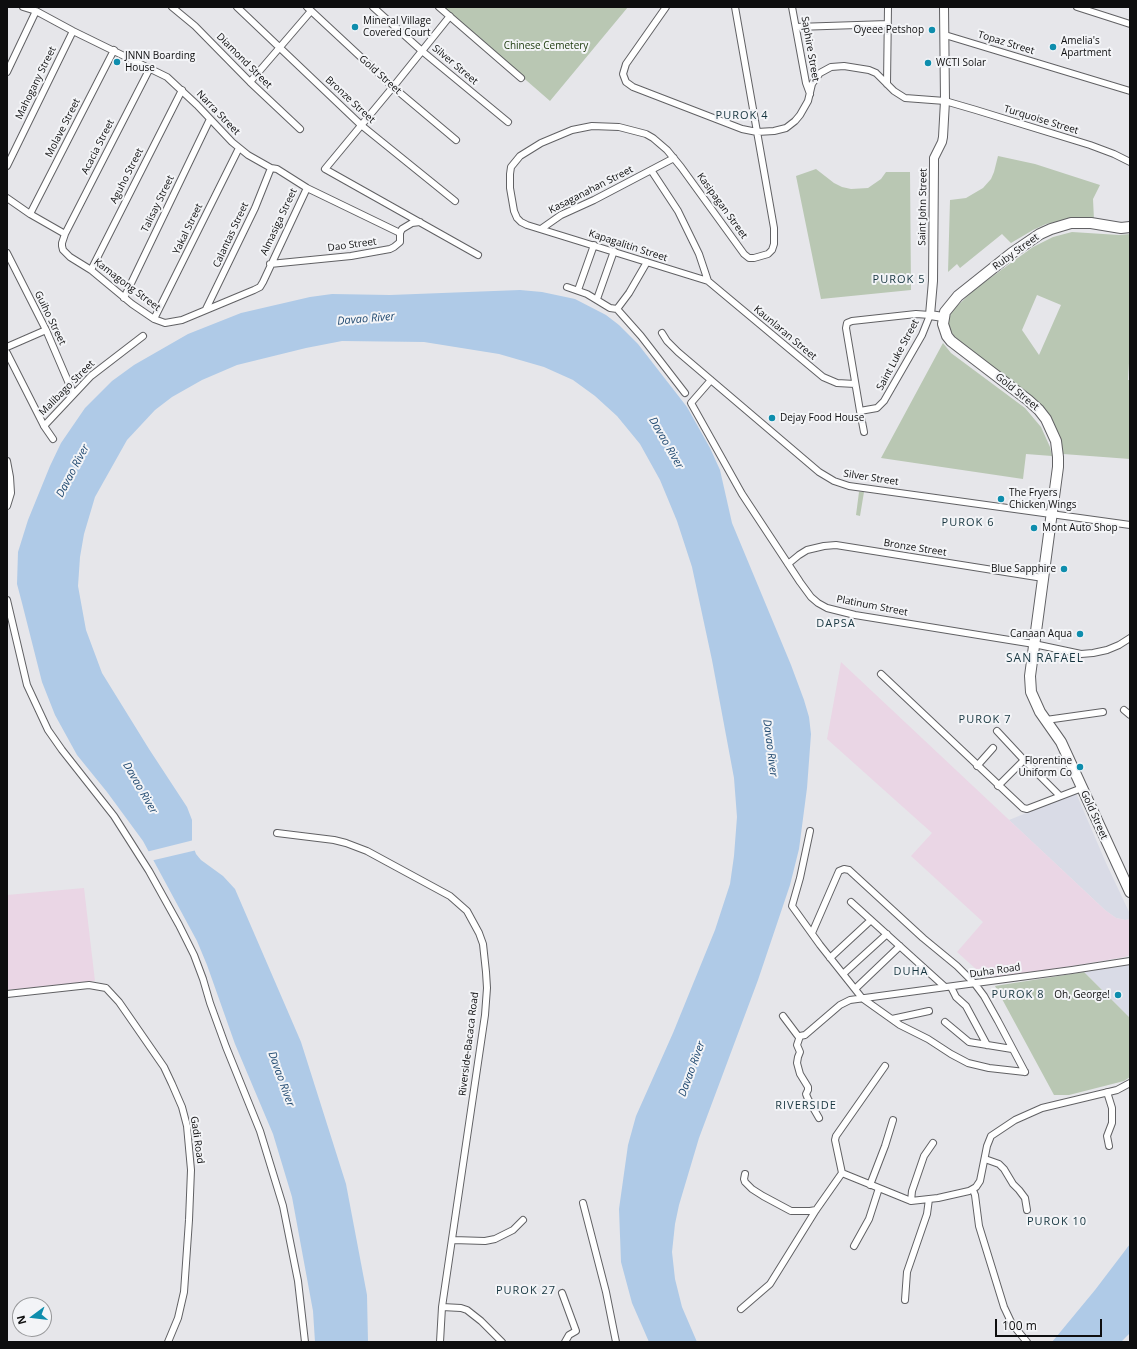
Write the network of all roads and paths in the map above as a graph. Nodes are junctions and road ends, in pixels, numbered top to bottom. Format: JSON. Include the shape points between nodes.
{"nodes":[{"id":1,"x":23,"y":7,"type":"edge"},
{"id":2,"x":172,"y":7,"type":"edge"},
{"id":3,"x":237,"y":7,"type":"edge"},
{"id":4,"x":373,"y":7,"type":"edge"},
{"id":5,"x":439,"y":7,"type":"edge"},
{"id":6,"x":666,"y":7,"type":"edge"},
{"id":7,"x":734,"y":7,"type":"edge"},
{"id":8,"x":792,"y":7,"type":"edge"},
{"id":9,"x":888,"y":7,"type":"edge"},
{"id":10,"x":944,"y":7,"type":"edge"},
{"id":11,"x":1077,"y":7,"type":"edge"},
{"id":12,"x":309,"y":9,"type":"edge"},
{"id":13,"x":36,"y":11,"type":"junction"},
{"id":14,"x":450,"y":16,"type":"junction"},
{"id":15,"x":888,"y":24,"type":"junction"},
{"id":16,"x":1130,"y":24,"type":"edge"},
{"id":17,"x":796,"y":27,"type":"junction"},
{"id":18,"x":73,"y":32,"type":"junction"},
{"id":19,"x":945,"y":35,"type":"junction"},
{"id":20,"x":280,"y":48,"type":"junction"},
{"id":21,"x":114,"y":50,"type":"junction"},
{"id":22,"x":422,"y":51,"type":"junction"},
{"id":23,"x":150,"y":68,"type":"junction"},
{"id":24,"x":7,"y":72,"type":"edge"},
{"id":25,"x":521,"y":78,"type":"dead end"},
{"id":26,"x":250,"y":82,"type":"junction"},
{"id":27,"x":887,"y":84,"type":"junction"},
{"id":28,"x":393,"y":87,"type":"junction"},
{"id":29,"x":182,"y":90,"type":"junction"},
{"id":30,"x":1130,"y":91,"type":"edge"},
{"id":31,"x":810,"y":94,"type":"junction"},
{"id":32,"x":945,"y":101,"type":"junction"},
{"id":33,"x":210,"y":119,"type":"junction"},
{"id":34,"x":508,"y":122,"type":"dead end"},
{"id":35,"x":361,"y":125,"type":"junction"},
{"id":36,"x":300,"y":129,"type":"dead end"},
{"id":37,"x":758,"y":132,"type":"junction"},
{"id":38,"x":456,"y":140,"type":"dead end"},
{"id":39,"x":239,"y":148,"type":"junction"},
{"id":40,"x":674,"y":158,"type":"junction"},
{"id":41,"x":1130,"y":162,"type":"edge"},
{"id":42,"x":7,"y":166,"type":"edge"},
{"id":43,"x":271,"y":168,"type":"junction"},
{"id":44,"x":651,"y":170,"type":"junction"},
{"id":45,"x":307,"y":188,"type":"junction"},
{"id":46,"x":7,"y":198,"type":"edge"},
{"id":47,"x":455,"y":201,"type":"dead end"},
{"id":48,"x":30,"y":214,"type":"junction"},
{"id":49,"x":420,"y":222,"type":"junction"},
{"id":50,"x":1130,"y":227,"type":"edge"},
{"id":51,"x":541,"y":229,"type":"junction"},
{"id":52,"x":400,"y":233,"type":"junction"},
{"id":53,"x":65,"y":234,"type":"junction"},
{"id":54,"x":594,"y":245,"type":"junction"},
{"id":55,"x":614,"y":251,"type":"junction"},
{"id":56,"x":7,"y":253,"type":"edge"},
{"id":57,"x":478,"y":255,"type":"dead end"},
{"id":58,"x":647,"y":262,"type":"junction"},
{"id":59,"x":270,"y":264,"type":"junction"},
{"id":60,"x":91,"y":270,"type":"junction"},
{"id":61,"x":708,"y":281,"type":"junction"},
{"id":62,"x":567,"y":287,"type":"dead end"},
{"id":63,"x":578,"y":290,"type":"junction"},
{"id":64,"x":124,"y":298,"type":"junction"},
{"id":65,"x":597,"y":299,"type":"junction"},
{"id":66,"x":206,"y":309,"type":"junction"},
{"id":67,"x":617,"y":309,"type":"junction"},
{"id":68,"x":930,"y":315,"type":"junction"},
{"id":69,"x":943,"y":317,"type":"junction"},
{"id":70,"x":154,"y":319,"type":"junction"},
{"id":71,"x":46,"y":330,"type":"junction"},
{"id":72,"x":662,"y":333,"type":"dead end"},
{"id":73,"x":143,"y":336,"type":"dead end"},
{"id":74,"x":7,"y":346,"type":"edge"},
{"id":75,"x":7,"y":353,"type":"edge"},
{"id":76,"x":711,"y":380,"type":"junction"},
{"id":77,"x":855,"y":384,"type":"junction"},
{"id":78,"x":73,"y":393,"type":"junction"},
{"id":79,"x":685,"y":393,"type":"dead end"},
{"id":80,"x":860,"y":411,"type":"junction"},
{"id":81,"x":44,"y":426,"type":"junction"},
{"id":82,"x":864,"y":432,"type":"dead end"},
{"id":83,"x":54,"y":439,"type":"dead end"},
{"id":84,"x":7,"y":461,"type":"edge"},
{"id":85,"x":9,"y":478,"type":"edge"},
{"id":86,"x":7,"y":506,"type":"edge"},
{"id":87,"x":1052,"y":515,"type":"junction"},
{"id":88,"x":1130,"y":525,"type":"edge"},
{"id":89,"x":788,"y":564,"type":"junction"},
{"id":90,"x":1043,"y":578,"type":"junction"},
{"id":91,"x":7,"y":600,"type":"edge"},
{"id":92,"x":1130,"y":638,"type":"edge"},
{"id":93,"x":1034,"y":644,"type":"junction"},
{"id":94,"x":881,"y":674,"type":"dead end"},
{"id":95,"x":1124,"y":710,"type":"dead end"},
{"id":96,"x":1103,"y":712,"type":"dead end"},
{"id":97,"x":1130,"y":715,"type":"edge"},
{"id":98,"x":1046,"y":720,"type":"junction"},
{"id":99,"x":998,"y":731,"type":"dead end"},
{"id":100,"x":993,"y":748,"type":"dead end"},
{"id":101,"x":1024,"y":760,"type":"junction"},
{"id":102,"x":977,"y":766,"type":"junction"},
{"id":103,"x":998,"y":786,"type":"junction"},
{"id":104,"x":1082,"y":788,"type":"junction"},
{"id":105,"x":1060,"y":796,"type":"junction"},
{"id":106,"x":810,"y":831,"type":"dead end"},
{"id":107,"x":277,"y":833,"type":"dead end"},
{"id":108,"x":1130,"y":892,"type":"edge"},
{"id":109,"x":851,"y":902,"type":"dead end"},
{"id":110,"x":871,"y":920,"type":"junction"},
{"id":111,"x":812,"y":933,"type":"junction"},
{"id":112,"x":886,"y":934,"type":"junction"},
{"id":113,"x":900,"y":946,"type":"junction"},
{"id":114,"x":830,"y":958,"type":"junction"},
{"id":115,"x":1130,"y":961,"type":"edge"},
{"id":116,"x":843,"y":974,"type":"junction"},
{"id":117,"x":975,"y":984,"type":"junction"},
{"id":118,"x":948,"y":987,"type":"junction"},
{"id":119,"x":855,"y":989,"type":"junction"},
{"id":120,"x":7,"y":994,"type":"edge"},
{"id":121,"x":862,"y":998,"type":"junction"},
{"id":122,"x":928,"y":1011,"type":"dead end"},
{"id":123,"x":783,"y":1016,"type":"dead end"},
{"id":124,"x":892,"y":1019,"type":"junction"},
{"id":125,"x":945,"y":1022,"type":"dead end"},
{"id":126,"x":800,"y":1036,"type":"junction"},
{"id":127,"x":987,"y":1045,"type":"junction"},
{"id":128,"x":1012,"y":1049,"type":"junction"},
{"id":129,"x":885,"y":1066,"type":"dead end"},
{"id":130,"x":1130,"y":1083,"type":"edge"},
{"id":131,"x":1107,"y":1092,"type":"junction"},
{"id":132,"x":819,"y":1118,"type":"dead end"},
{"id":133,"x":893,"y":1120,"type":"dead end"},
{"id":134,"x":932,"y":1144,"type":"dead end"},
{"id":135,"x":1109,"y":1146,"type":"dead end"},
{"id":136,"x":985,"y":1159,"type":"junction"},
{"id":137,"x":842,"y":1173,"type":"junction"},
{"id":138,"x":745,"y":1174,"type":"dead end"},
{"id":139,"x":870,"y":1185,"type":"junction"},
{"id":140,"x":879,"y":1188,"type":"junction"},
{"id":141,"x":973,"y":1190,"type":"junction"},
{"id":142,"x":930,"y":1199,"type":"junction"},
{"id":143,"x":911,"y":1201,"type":"junction"},
{"id":144,"x":583,"y":1203,"type":"dead end"},
{"id":145,"x":816,"y":1210,"type":"junction"},
{"id":146,"x":1027,"y":1210,"type":"dead end"},
{"id":147,"x":523,"y":1220,"type":"dead end"},
{"id":148,"x":453,"y":1240,"type":"junction"},
{"id":149,"x":854,"y":1246,"type":"dead end"},
{"id":150,"x":562,"y":1293,"type":"dead end"},
{"id":151,"x":905,"y":1300,"type":"dead end"},
{"id":152,"x":442,"y":1307,"type":"junction"},
{"id":153,"x":740,"y":1309,"type":"dead end"},
{"id":154,"x":168,"y":1342,"type":"edge"},
{"id":155,"x":305,"y":1342,"type":"edge"},
{"id":156,"x":440,"y":1342,"type":"edge"},
{"id":157,"x":502,"y":1342,"type":"edge"},
{"id":158,"x":565,"y":1342,"type":"edge"},
{"id":159,"x":616,"y":1342,"type":"edge"},
{"id":160,"x":1027,"y":1342,"type":"edge"}],
"edges":[{"from":1,"to":13,"type":"street","name":"Narra Street"},
{"from":2,"to":26,"type":"street","name":"Diamond Street","via":[[195,26]]},
{"from":3,"to":20,"type":"street","name":"Bronze Street"},
{"from":4,"to":22,"type":"street","name":"Silver Street"},
{"from":5,"to":14,"type":"street"},
{"from":6,"to":37,"type":"street","name":"Turquoise Street","via":[[626,64],[623,74],[626,82],[633,87],[742,129]]},
{"from":7,"to":37,"type":"street","name":"Kasipagan Street"},
{"from":8,"to":17,"type":"street","name":"Saphire Street"},
{"from":9,"to":15,"type":"street"},
{"from":10,"to":19,"type":"street","name":"Saint John Street"},
{"from":11,"to":16,"type":"street"},
{"from":12,"to":20,"type":"street"},
{"from":12,"to":28,"type":"street","name":"Gold Street"},
{"from":13,"to":18,"type":"street","name":"Narra Street"},
{"from":13,"to":24,"type":"street"},
{"from":14,"to":22,"type":"street"},
{"from":14,"to":25,"type":"street"},
{"from":15,"to":17,"type":"street"},
{"from":15,"to":27,"type":"street"},
{"from":17,"to":31,"type":"street","name":"Saphire Street","via":[[806,87]]},
{"from":18,"to":21,"type":"street","name":"Narra Street"},
{"from":18,"to":42,"type":"street","name":"Mahogany Street"},
{"from":19,"to":30,"type":"street","name":"Topaz Street"},
{"from":19,"to":32,"type":"street","name":"Saint John Street"},
{"from":20,"to":26,"type":"street"},
{"from":20,"to":35,"type":"street","name":"Bronze Street"},
{"from":21,"to":23,"type":"street","name":"Narra Street"},
{"from":21,"to":48,"type":"street","name":"Molave Street"},
{"from":22,"to":28,"type":"street"},
{"from":22,"to":34,"type":"street","name":"Silver Street"},
{"from":23,"to":29,"type":"street","name":"Narra Street","via":[[167,77]]},
{"from":23,"to":53,"type":"street","name":"Acacia Street"},
{"from":26,"to":36,"type":"street","name":"Diamond Street"},
{"from":27,"to":31,"type":"street","name":"Turquoise Street","via":[[869,70],[837,66],[820,73],[812,84]]},
{"from":27,"to":32,"type":"street","name":"Turquoise Street","via":[[911,100]]},
{"from":28,"to":35,"type":"street"},
{"from":28,"to":38,"type":"street","name":"Gold Street"},
{"from":29,"to":33,"type":"street","name":"Narra Street"},
{"from":29,"to":60,"type":"street","name":"Aguho Street"},
{"from":31,"to":37,"type":"street","name":"Turquoise Street","via":[[800,115],[791,125],[781,130]]},
{"from":32,"to":41,"type":"street","name":"Turquoise Street","via":[[1090,145]]},
{"from":32,"to":68,"type":"street","name":"Saint John Street","via":[[942,142],[936,152],[934,165],[933,281]]},
{"from":33,"to":39,"type":"street","name":"Narra Street"},
{"from":33,"to":64,"type":"street","name":"Talisay Street"},
{"from":35,"to":47,"type":"street","name":"Bronze Street"},
{"from":35,"to":49,"type":"street","via":[[325,169]]},
{"from":37,"to":40,"type":"street","name":"Kasipagan Street","via":[[774,237],[772,250],[764,256],[749,258],[744,254]]},
{"from":39,"to":43,"type":"street","name":"Narra Street"},
{"from":39,"to":70,"type":"street","name":"Yakal Street"},
{"from":40,"to":44,"type":"street","name":"Kasaganahan Street"},
{"from":40,"to":51,"type":"street","name":"Kasipagan Street","via":[[660,143],[646,134],[611,126],[583,127],[542,143],[515,161],[510,188],[517,218],[527,225]]},
{"from":43,"to":45,"type":"street","name":"Narra Street","via":[[277,169]]},
{"from":43,"to":66,"type":"street","name":"Calantas Street","via":[[256,208]]},
{"from":44,"to":51,"type":"street","name":"Kasaganahan Street","via":[[561,215]]},
{"from":44,"to":61,"type":"street","via":[[678,211],[699,254]]},
{"from":45,"to":52,"type":"street","name":"Narra Street"},
{"from":45,"to":59,"type":"street","name":"Almasiga Street"},
{"from":46,"to":48,"type":"street"},
{"from":48,"to":53,"type":"street"},
{"from":49,"to":52,"type":"street","name":"Dao Street","via":[[406,226]]},
{"from":49,"to":57,"type":"street"},
{"from":50,"to":69,"type":"main road","name":"Ruby Street","via":[[1071,223],[1040,234],[958,296]]},
{"from":51,"to":54,"type":"street","name":"Kapagalitin Street"},
{"from":52,"to":59,"type":"street","name":"Dao Street","via":[[400,242],[390,249],[351,256]]},
{"from":53,"to":60,"type":"street","name":"Kamagong Street","via":[[63,250]]},
{"from":54,"to":55,"type":"street","name":"Kapagalitin Street"},
{"from":54,"to":63,"type":"street"},
{"from":55,"to":58,"type":"street","name":"Kapagalitin Street"},
{"from":55,"to":65,"type":"street"},
{"from":56,"to":71,"type":"street","name":"Guiho Street"},
{"from":58,"to":61,"type":"street","name":"Kapagalitin Street"},
{"from":58,"to":67,"type":"street"},
{"from":59,"to":66,"type":"street","name":"Kamagong Street","via":[[260,287]]},
{"from":60,"to":64,"type":"street","name":"Kamagong Street"},
{"from":61,"to":77,"type":"street","name":"Kaunlaran Street","via":[[823,377],[837,383]]},
{"from":62,"to":63,"type":"street"},
{"from":63,"to":65,"type":"street"},
{"from":64,"to":70,"type":"street","name":"Kamagong Street"},
{"from":65,"to":67,"type":"street","via":[[610,308]]},
{"from":66,"to":70,"type":"street","name":"Kamagong Street","via":[[188,318],[168,323]]},
{"from":67,"to":79,"type":"street"},
{"from":68,"to":69,"type":"street"},
{"from":68,"to":77,"type":"street","via":[[916,314],[847,323]]},
{"from":68,"to":80,"type":"street","name":"Saint Luke Street","via":[[922,335],[884,401],[877,408]]},
{"from":69,"to":87,"type":"main road","name":"Gold Street","via":[[944,330],[951,341],[1028,400],[1046,419],[1056,441],[1058,457]]},
{"from":71,"to":74,"type":"street"},
{"from":71,"to":78,"type":"street","name":"Guiho Street"},
{"from":72,"to":76,"type":"street","name":"Silver Street","via":[[673,347]]},
{"from":73,"to":78,"type":"street","name":"Malibago Street"},
{"from":75,"to":81,"type":"street"},
{"from":76,"to":87,"type":"street","name":"Silver Street","via":[[819,472],[834,481],[849,486]]},
{"from":76,"to":89,"type":"street","name":"Platinum Street","via":[[691,403],[742,494]]},
{"from":77,"to":80,"type":"street"},
{"from":78,"to":81,"type":"street","name":"Malibago Street"},
{"from":80,"to":82,"type":"street"},
{"from":81,"to":83,"type":"street"},
{"from":84,"to":85,"type":"street"},
{"from":85,"to":86,"type":"street","via":[[11,493]]},
{"from":87,"to":88,"type":"street","name":"Silver Street"},
{"from":87,"to":90,"type":"main road","name":"Gold Street"},
{"from":89,"to":90,"type":"street","name":"Bronze Street","via":[[807,550],[836,546]]},
{"from":89,"to":93,"type":"street","name":"Platinum Street","via":[[811,597],[827,608],[855,615]]},
{"from":90,"to":93,"type":"main road","name":"Gold Street"},
{"from":91,"to":155,"type":"street","via":[[27,685],[48,730],[114,816],[149,871],[194,955],[226,1047],[260,1131],[283,1206],[298,1281]]},
{"from":92,"to":93,"type":"street","name":"Platinum Street","via":[[1120,645],[1093,654],[1067,652]]},
{"from":93,"to":98,"type":"main road","name":"Gold Street","via":[[1031,692]]},
{"from":94,"to":102,"type":"street"},
{"from":95,"to":97,"type":"street"},
{"from":96,"to":98,"type":"street"},
{"from":98,"to":104,"type":"main road","name":"Gold Street","via":[[1061,742]]},
{"from":99,"to":101,"type":"street"},
{"from":100,"to":102,"type":"street"},
{"from":101,"to":103,"type":"street"},
{"from":101,"to":105,"type":"street"},
{"from":102,"to":103,"type":"street"},
{"from":103,"to":105,"type":"street","via":[[1024,809]]},
{"from":104,"to":105,"type":"street"},
{"from":104,"to":108,"type":"main road","name":"Gold Street"},
{"from":106,"to":111,"type":"street","via":[[792,903],[793,909]]},
{"from":107,"to":148,"type":"street","name":"Riverside-Bacaca Road","via":[[334,840],[367,850],[450,896],[467,911],[479,932],[485,958],[486,1002]]},
{"from":109,"to":110,"type":"street"},
{"from":110,"to":112,"type":"street"},
{"from":110,"to":114,"type":"street"},
{"from":111,"to":114,"type":"street"},
{"from":111,"to":117,"type":"street","via":[[840,871],[847,869],[958,966]]},
{"from":112,"to":113,"type":"street"},
{"from":112,"to":116,"type":"street"},
{"from":113,"to":118,"type":"street"},
{"from":113,"to":119,"type":"street"},
{"from":114,"to":116,"type":"street"},
{"from":115,"to":117,"type":"street","name":"Duha Road"},
{"from":116,"to":119,"type":"street"},
{"from":117,"to":118,"type":"street","name":"Duha Road"},
{"from":117,"to":128,"type":"street"},
{"from":118,"to":121,"type":"street","name":"Duha Road"},
{"from":118,"to":127,"type":"street","via":[[966,1006]]},
{"from":119,"to":121,"type":"street"},
{"from":120,"to":154,"type":"street","name":"Gadi Road","via":[[90,985],[106,988],[119,1002],[164,1067],[172,1084],[187,1126],[191,1170],[184,1292],[178,1318]]},
{"from":121,"to":124,"type":"street"},
{"from":121,"to":126,"type":"street","name":"Duha Road","via":[[842,1003],[805,1035]]},
{"from":122,"to":124,"type":"street"},
{"from":123,"to":126,"type":"street"},
{"from":124,"to":128,"type":"street","via":[[968,1063],[1025,1072]]},
{"from":125,"to":127,"type":"street","via":[[969,1042]]},
{"from":126,"to":132,"type":"street","via":[[800,1052],[796,1063],[808,1087],[808,1099]]},
{"from":127,"to":128,"type":"street"},
{"from":129,"to":137,"type":"street","via":[[836,1136]]},
{"from":130,"to":131,"type":"street"},
{"from":131,"to":135,"type":"street","via":[[1112,1108],[1112,1123],[1107,1136]]},
{"from":131,"to":136,"type":"street","via":[[1042,1108],[1015,1120],[991,1136]]},
{"from":133,"to":139,"type":"street"},
{"from":134,"to":143,"type":"street","via":[[924,1156]]},
{"from":136,"to":141,"type":"street","via":[[980,1181]]},
{"from":136,"to":146,"type":"street","via":[[1004,1169],[1025,1198]]},
{"from":137,"to":139,"type":"street"},
{"from":137,"to":145,"type":"street"},
{"from":138,"to":145,"type":"street","via":[[744,1179],[752,1189],[791,1211]]},
{"from":139,"to":140,"type":"street"},
{"from":140,"to":143,"type":"street"},
{"from":140,"to":149,"type":"street","via":[[869,1219]]},
{"from":141,"to":142,"type":"street"},
{"from":141,"to":160,"type":"street","via":[[976,1195],[979,1226],[1004,1306],[1012,1324]]},
{"from":142,"to":143,"type":"street"},
{"from":142,"to":151,"type":"street","via":[[907,1272]]},
{"from":144,"to":159,"type":"street"},
{"from":145,"to":153,"type":"street","via":[[770,1284]]},
{"from":147,"to":148,"type":"street","via":[[513,1230],[496,1240]]},
{"from":148,"to":152,"type":"street","name":"Riverside-Bacaca Road"},
{"from":150,"to":158,"type":"street","via":[[576,1331],[569,1335]]},
{"from":152,"to":156,"type":"street","name":"Riverside-Bacaca Road"},
{"from":152,"to":157,"type":"street","via":[[467,1310]]}]}
